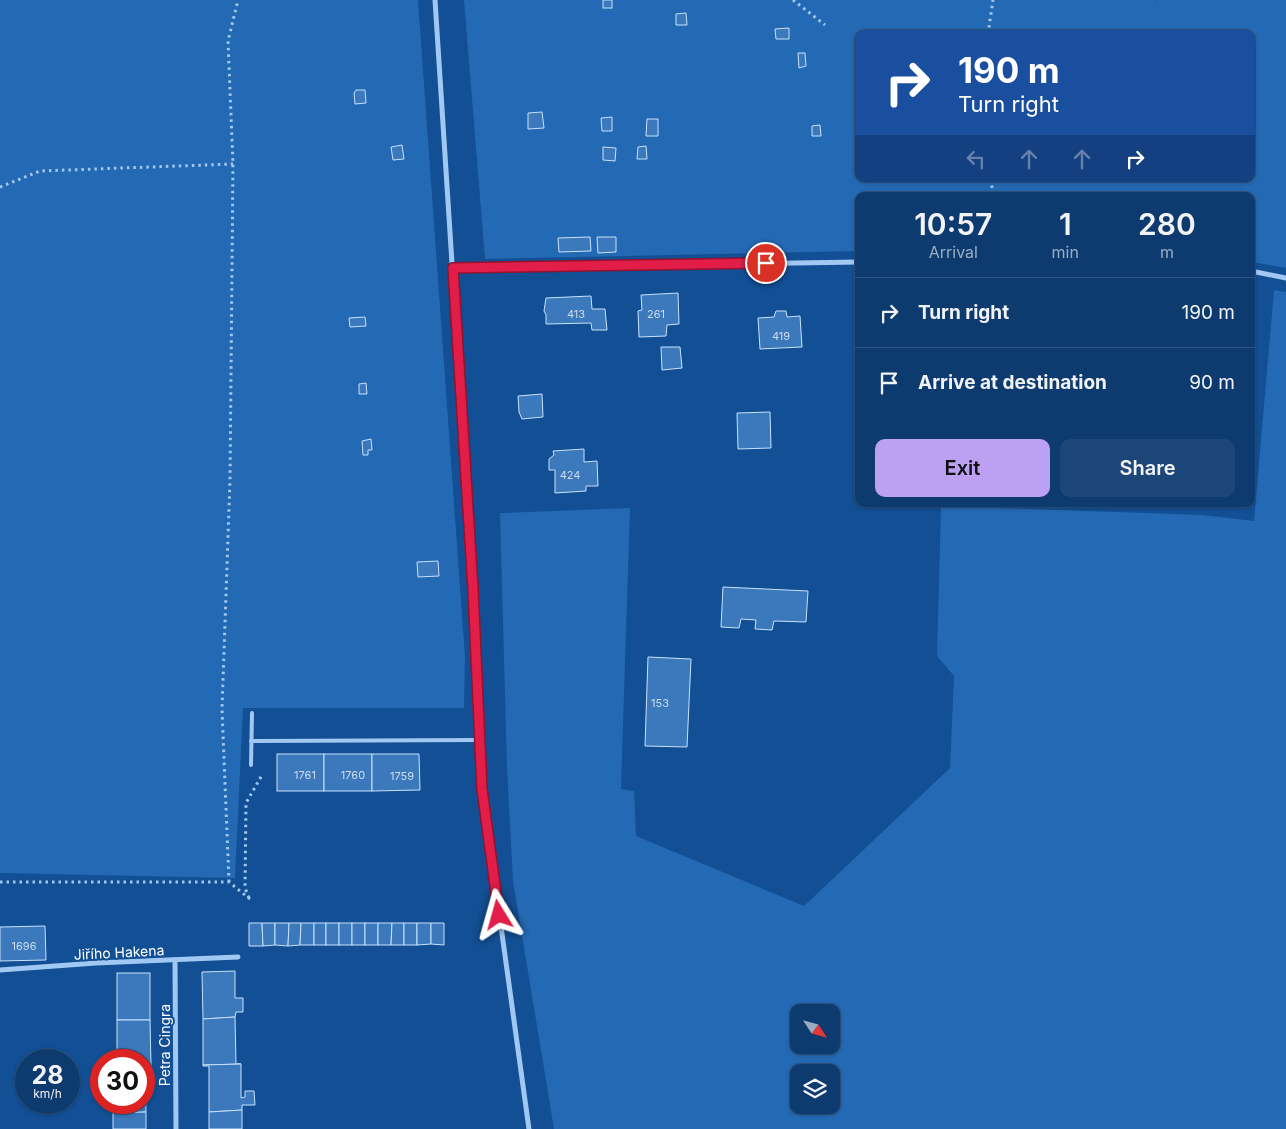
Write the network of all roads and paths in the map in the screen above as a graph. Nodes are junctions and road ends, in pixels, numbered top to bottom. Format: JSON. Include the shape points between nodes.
{"nodes":[{"id":1,"x":238,"y":0,"type":"edge"},
{"id":2,"x":435,"y":0,"type":"edge"},
{"id":3,"x":793,"y":0,"type":"edge"},
{"id":4,"x":993,"y":0,"type":"edge"},
{"id":5,"x":825,"y":25,"type":"dead end"},
{"id":6,"x":989,"y":30,"type":"edge"},
{"id":7,"x":232,"y":164,"type":"junction"},
{"id":8,"x":0,"y":187,"type":"edge"},
{"id":9,"x":855,"y":262,"type":"edge"},
{"id":10,"x":453,"y":268,"type":"junction"},
{"id":11,"x":1255,"y":272,"type":"edge"},
{"id":12,"x":1286,"y":278,"type":"edge"},
{"id":13,"x":252,"y":713,"type":"dead end"},
{"id":14,"x":480,"y":740,"type":"junction"},
{"id":15,"x":251,"y":741,"type":"junction"},
{"id":16,"x":251,"y":765,"type":"dead end"},
{"id":17,"x":263,"y":773,"type":"dead end"},
{"id":18,"x":0,"y":882,"type":"edge"},
{"id":19,"x":229,"y":882,"type":"junction"},
{"id":20,"x":238,"y":957,"type":"dead end"},
{"id":21,"x":175,"y":960,"type":"junction"},
{"id":22,"x":0,"y":970,"type":"edge"},
{"id":23,"x":176,"y":1129,"type":"edge"},
{"id":24,"x":529,"y":1129,"type":"edge"}],
"edges":[{"from":1,"to":7,"type":"path","via":[[228,41]]},
{"from":2,"to":10,"type":"street"},
{"from":3,"to":5,"type":"path"},
{"from":4,"to":6,"type":"path"},
{"from":7,"to":8,"type":"path","via":[[40,172]]},
{"from":7,"to":19,"type":"path","via":[[230,480],[222,709]]},
{"from":9,"to":10,"type":"street"},
{"from":10,"to":14,"type":"street"},
{"from":11,"to":12,"type":"street"},
{"from":13,"to":15,"type":"lane"},
{"from":14,"to":15,"type":"lane"},
{"from":14,"to":24,"type":"street","via":[[482,789]]},
{"from":15,"to":16,"type":"lane"},
{"from":17,"to":19,"type":"path","via":[[246,802],[245,888],[250,899]]},
{"from":18,"to":19,"type":"path"},
{"from":20,"to":21,"type":"street","name":"Jiřího Hakena"},
{"from":21,"to":22,"type":"street","name":"Jiřího Hakena"},
{"from":21,"to":23,"type":"street","name":"Petra Cingra"}]}
